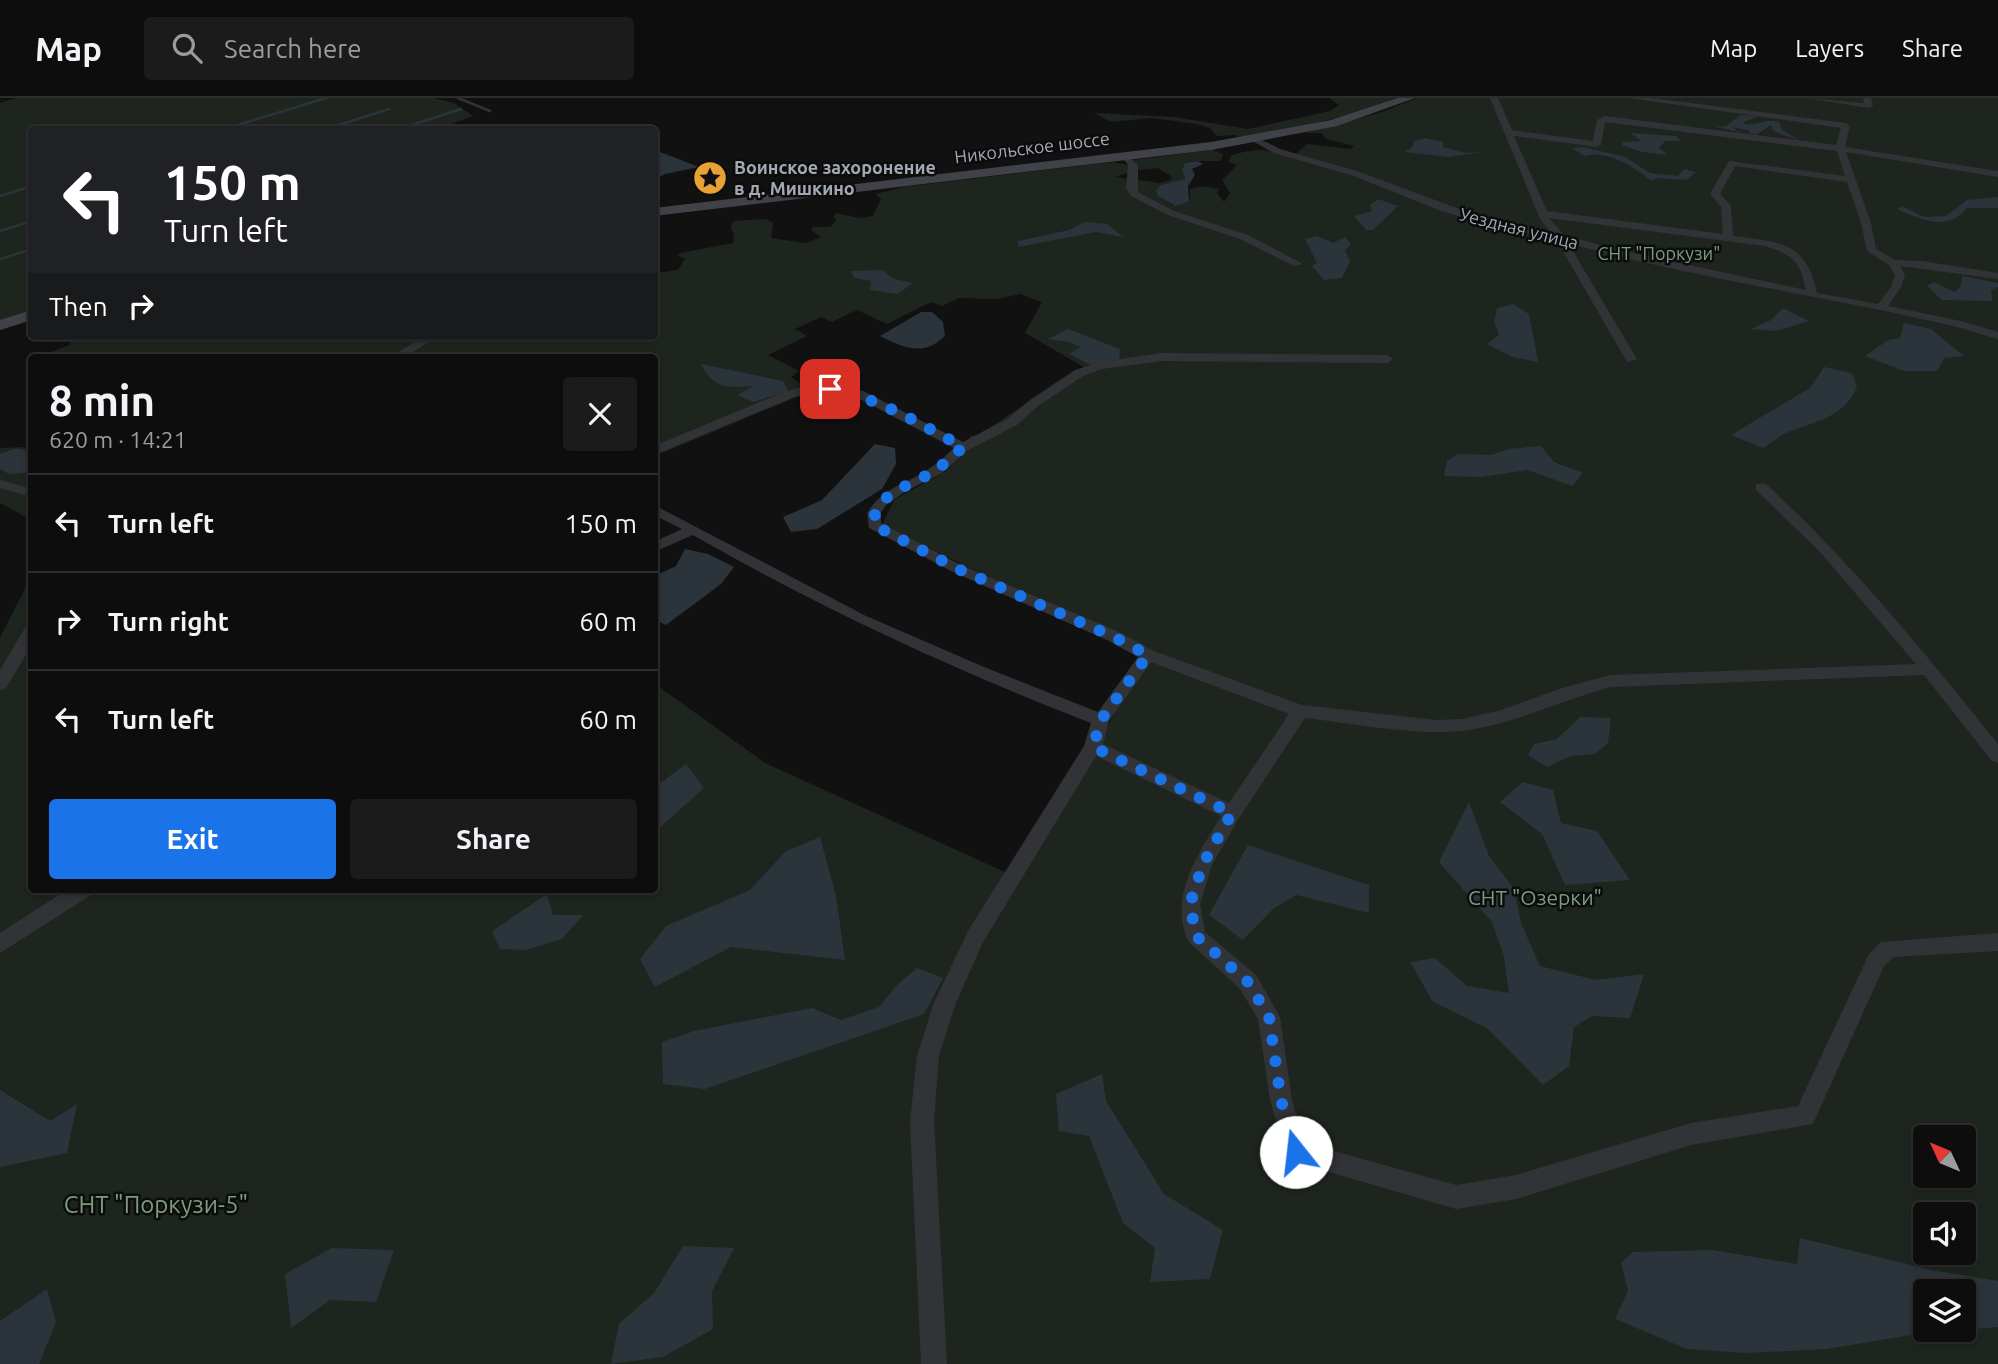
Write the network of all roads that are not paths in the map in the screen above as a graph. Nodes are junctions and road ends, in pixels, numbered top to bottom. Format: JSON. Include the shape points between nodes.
{"nodes":[{"id":1,"x":1409,"y":98,"type":"edge"},
{"id":2,"x":1494,"y":98,"type":"edge"},
{"id":3,"x":1633,"y":98,"type":"edge"},
{"id":4,"x":1810,"y":98,"type":"edge"},
{"id":5,"x":1867,"y":98,"type":"edge"},
{"id":6,"x":1507,"y":132,"type":"junction"},
{"id":7,"x":1253,"y":139,"type":"junction"},
{"id":8,"x":1840,"y":148,"type":"junction"},
{"id":9,"x":1126,"y":157,"type":"junction"},
{"id":10,"x":1998,"y":174,"type":"edge"},
{"id":11,"x":1849,"y":179,"type":"junction"},
{"id":12,"x":658,"y":212,"type":"edge"},
{"id":13,"x":1544,"y":214,"type":"junction"},
{"id":14,"x":1560,"y":237,"type":"junction"},
{"id":15,"x":1728,"y":238,"type":"junction"},
{"id":16,"x":1893,"y":263,"type":"junction"},
{"id":17,"x":1298,"y":264,"type":"dead end"},
{"id":18,"x":1998,"y":276,"type":"edge"},
{"id":19,"x":1812,"y":295,"type":"junction"},
{"id":20,"x":1881,"y":308,"type":"junction"},
{"id":21,"x":28,"y":316,"type":"edge"},
{"id":22,"x":0,"y":325,"type":"edge"},
{"id":23,"x":1998,"y":335,"type":"edge"},
{"id":24,"x":425,"y":340,"type":"edge"},
{"id":25,"x":402,"y":354,"type":"edge"},
{"id":26,"x":1387,"y":359,"type":"dead end"},
{"id":27,"x":1631,"y":359,"type":"dead end"},
{"id":28,"x":963,"y":447,"type":"junction"},
{"id":29,"x":658,"y":449,"type":"edge"},
{"id":30,"x":0,"y":484,"type":"edge"},
{"id":31,"x":1760,"y":487,"type":"dead end"},
{"id":32,"x":28,"y":492,"type":"edge"},
{"id":33,"x":658,"y":511,"type":"edge"},
{"id":34,"x":692,"y":530,"type":"junction"},
{"id":35,"x":658,"y":546,"type":"edge"},
{"id":36,"x":28,"y":637,"type":"edge"},
{"id":37,"x":1148,"y":655,"type":"junction"},
{"id":38,"x":1929,"y":669,"type":"junction"},
{"id":39,"x":0,"y":684,"type":"edge"},
{"id":40,"x":1300,"y":711,"type":"junction"},
{"id":41,"x":1101,"y":720,"type":"junction"},
{"id":42,"x":1093,"y":747,"type":"junction"},
{"id":43,"x":1998,"y":756,"type":"edge"},
{"id":44,"x":1232,"y":813,"type":"junction"},
{"id":45,"x":78,"y":893,"type":"edge"},
{"id":46,"x":1998,"y":942,"type":"edge"},
{"id":47,"x":0,"y":944,"type":"edge"},
{"id":48,"x":934,"y":1364,"type":"edge"}],
"edges":[{"from":1,"to":7,"type":"main road","name":"Никольское шоссе","via":[[1333,123]]},
{"from":2,"to":6,"type":"street"},
{"from":3,"to":8,"type":"street","via":[[1846,126]]},
{"from":4,"to":5,"type":"street","via":[[1869,106]]},
{"from":6,"to":8,"type":"street","via":[[1597,144],[1601,120],[1605,119]]},
{"from":6,"to":13,"type":"street"},
{"from":7,"to":9,"type":"main road","name":"Никольское шоссе"},
{"from":7,"to":14,"type":"street","name":"Уездная улица","via":[[1462,215]]},
{"from":8,"to":10,"type":"street"},
{"from":8,"to":11,"type":"street"},
{"from":9,"to":12,"type":"main road","name":"Никольское шоссе"},
{"from":9,"to":17,"type":"street","via":[[1133,165],[1130,188],[1134,194],[1244,237]]},
{"from":11,"to":15,"type":"street","via":[[1732,163],[1715,194],[1726,206]]},
{"from":11,"to":16,"type":"street","via":[[1872,251]]},
{"from":13,"to":14,"type":"street"},
{"from":13,"to":15,"type":"street"},
{"from":14,"to":19,"type":"street","name":"Уездная улица"},
{"from":14,"to":27,"type":"street"},
{"from":15,"to":19,"type":"street","via":[[1766,243],[1798,256],[1807,266]]},
{"from":16,"to":18,"type":"street"},
{"from":16,"to":20,"type":"street","via":[[1900,275]]},
{"from":19,"to":20,"type":"street","name":"Уездная улица"},
{"from":20,"to":23,"type":"street","name":"Уездная улица"},
{"from":21,"to":22,"type":"main road"},
{"from":24,"to":25,"type":"street"},
{"from":26,"to":28,"type":"street","via":[[1162,358],[1100,366],[1079,373],[1001,429]]},
{"from":28,"to":29,"type":"street","via":[[859,394],[813,388]]},
{"from":28,"to":37,"type":"street","via":[[937,470],[881,502],[874,525],[956,568]]},
{"from":30,"to":32,"type":"street"},
{"from":31,"to":38,"type":"street","via":[[1823,543]]},
{"from":33,"to":34,"type":"street"},
{"from":34,"to":35,"type":"street"},
{"from":34,"to":41,"type":"street","via":[[902,639]]},
{"from":36,"to":39,"type":"street"},
{"from":37,"to":40,"type":"street"},
{"from":37,"to":41,"type":"street"},
{"from":38,"to":40,"type":"street","via":[[1611,681],[1462,725]]},
{"from":38,"to":43,"type":"street"},
{"from":40,"to":44,"type":"street"},
{"from":41,"to":42,"type":"street"},
{"from":42,"to":44,"type":"street"},
{"from":42,"to":48,"type":"street","via":[[975,937],[944,1005],[928,1056],[922,1121]]},
{"from":44,"to":46,"type":"street","via":[[1203,864],[1190,904],[1196,936],[1248,982],[1269,1017],[1281,1100],[1296,1152],[1456,1197],[1516,1188],[1690,1134],[1805,1116],[1876,960],[1888,948]]},
{"from":45,"to":47,"type":"street"}]}
